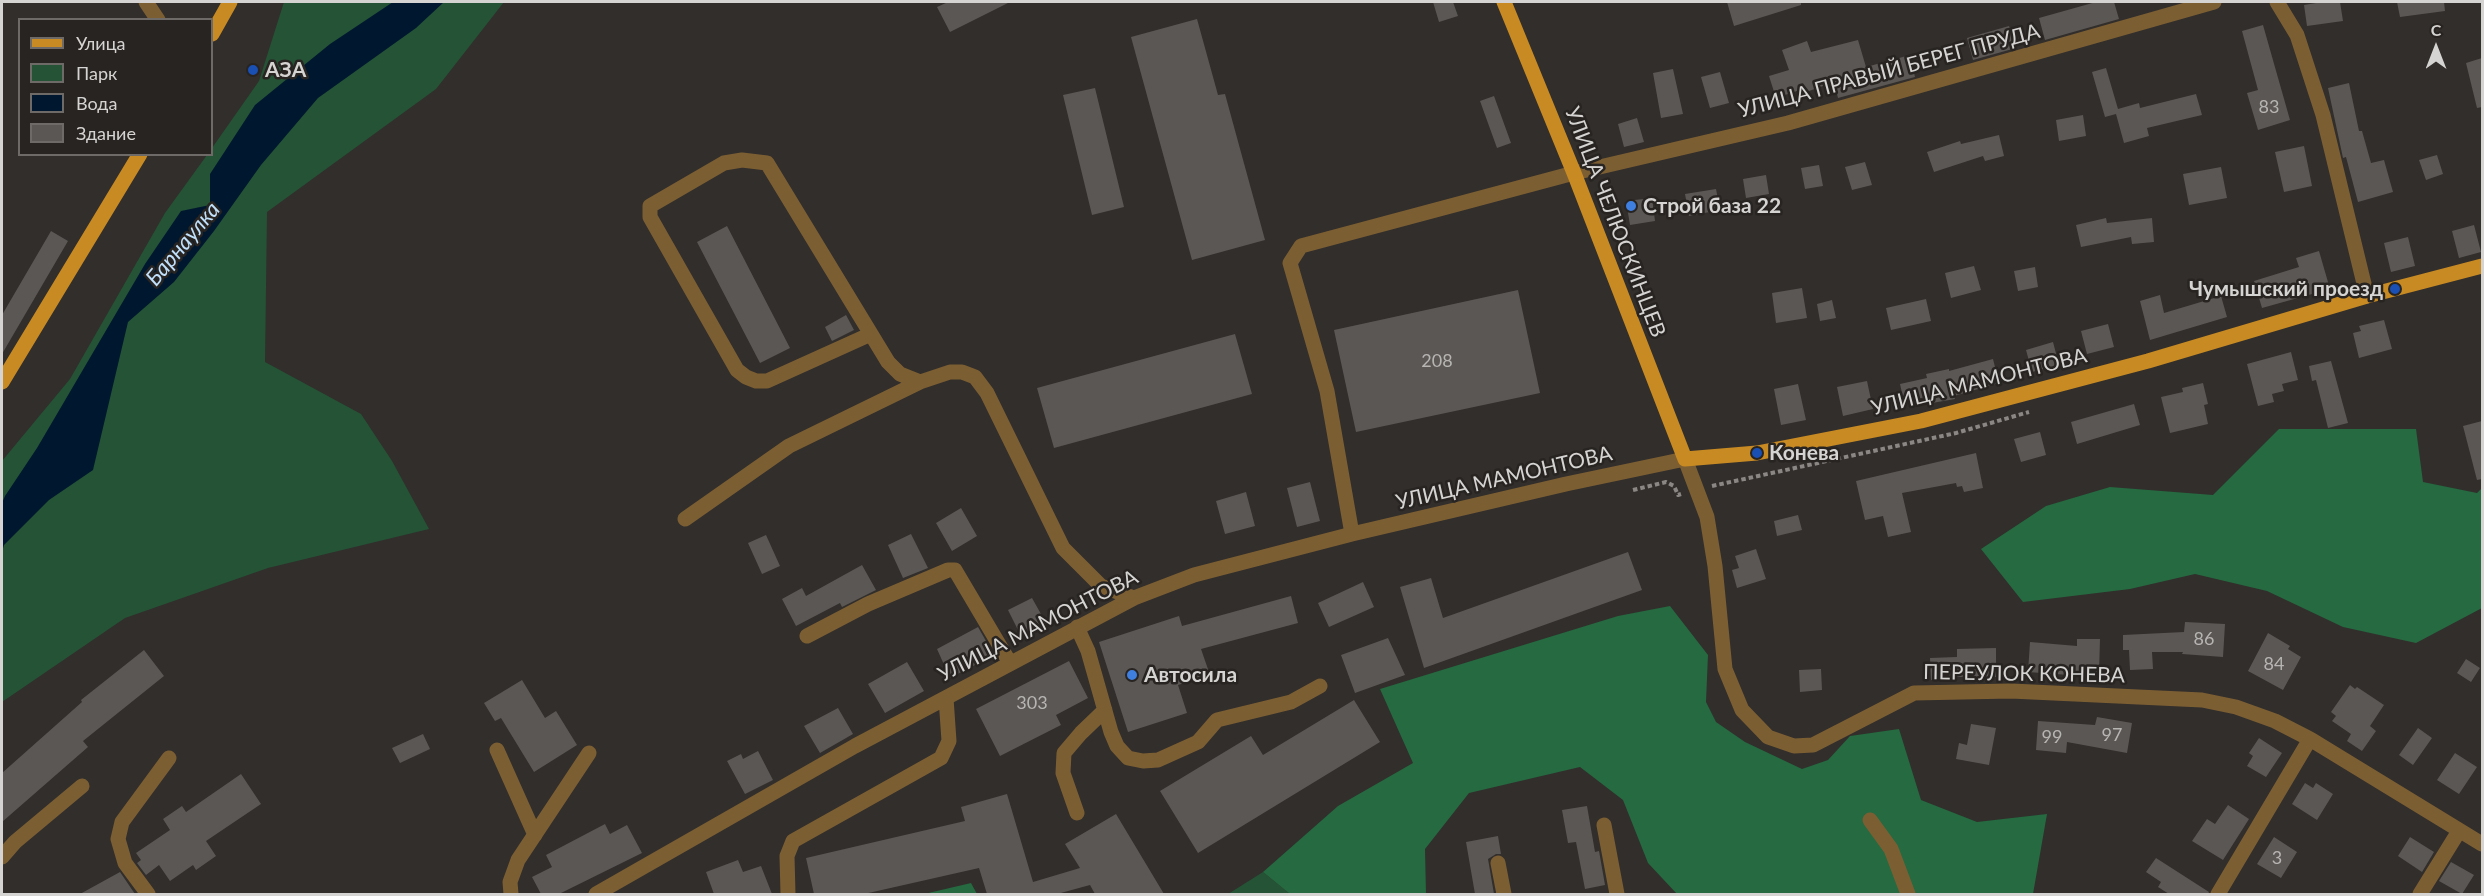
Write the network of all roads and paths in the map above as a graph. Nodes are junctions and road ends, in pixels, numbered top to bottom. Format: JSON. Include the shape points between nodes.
{"nodes":[{"id":1,"x":146,"y":2,"type":"edge"},
{"id":2,"x":230,"y":2,"type":"edge"},
{"id":3,"x":1504,"y":2,"type":"edge"},
{"id":4,"x":2214,"y":2,"type":"edge"},
{"id":5,"x":2277,"y":2,"type":"edge"},
{"id":6,"x":157,"y":18,"type":"edge"},
{"id":7,"x":213,"y":32,"type":"edge"},
{"id":8,"x":139,"y":156,"type":"edge"},
{"id":9,"x":1574,"y":173,"type":"junction"},
{"id":10,"x":2482,"y":266,"type":"edge"},
{"id":11,"x":2367,"y":296,"type":"junction"},
{"id":12,"x":871,"y":334,"type":"junction"},
{"id":13,"x":2,"y":382,"type":"edge"},
{"id":14,"x":920,"y":382,"type":"junction"},
{"id":15,"x":1685,"y":459,"type":"junction"},
{"id":16,"x":685,"y":519,"type":"dead end"},
{"id":17,"x":1352,"y":534,"type":"junction"},
{"id":18,"x":1134,"y":598,"type":"junction"},
{"id":19,"x":1077,"y":627,"type":"junction"},
{"id":20,"x":807,"y":636,"type":"dead end"},
{"id":21,"x":1010,"y":663,"type":"junction"},
{"id":22,"x":1320,"y":686,"type":"dead end"},
{"id":23,"x":946,"y":698,"type":"junction"},
{"id":24,"x":1105,"y":710,"type":"junction"},
{"id":25,"x":2310,"y":739,"type":"junction"},
{"id":26,"x":497,"y":750,"type":"dead end"},
{"id":27,"x":589,"y":753,"type":"dead end"},
{"id":28,"x":169,"y":758,"type":"dead end"},
{"id":29,"x":82,"y":786,"type":"dead end"},
{"id":30,"x":1077,"y":813,"type":"dead end"},
{"id":31,"x":1870,"y":820,"type":"dead end"},
{"id":32,"x":1604,"y":825,"type":"dead end"},
{"id":33,"x":2459,"y":831,"type":"junction"},
{"id":34,"x":534,"y":835,"type":"junction"},
{"id":35,"x":2482,"y":844,"type":"edge"},
{"id":36,"x":2,"y":857,"type":"edge"},
{"id":37,"x":1498,"y":863,"type":"dead end"},
{"id":38,"x":148,"y":894,"type":"edge"},
{"id":39,"x":511,"y":894,"type":"edge"},
{"id":40,"x":596,"y":894,"type":"edge"},
{"id":41,"x":788,"y":894,"type":"edge"},
{"id":42,"x":1504,"y":894,"type":"edge"},
{"id":43,"x":1617,"y":894,"type":"edge"},
{"id":44,"x":1908,"y":894,"type":"edge"},
{"id":45,"x":2218,"y":894,"type":"edge"},
{"id":46,"x":2420,"y":894,"type":"edge"}],
"edges":[{"from":1,"to":6,"type":"street"},
{"from":2,"to":7,"type":"main road"},
{"from":3,"to":9,"type":"main road","name":"УЛИЦА ЧЕЛЮСКИНЦЕВ"},
{"from":4,"to":9,"type":"street","name":"УЛИЦА ПРАВЫЙ БЕРЕГ ПРУДА","via":[[1788,123]]},
{"from":5,"to":11,"type":"street","via":[[2297,35],[2323,114]]},
{"from":8,"to":13,"type":"main road"},
{"from":9,"to":15,"type":"main road","name":"УЛИЦА ЧЕЛЮСКИНЦЕВ"},
{"from":9,"to":17,"type":"street","name":"УЛИЦА ПРАВЫЙ БЕРЕГ ПРУДА","via":[[1301,246],[1290,263],[1327,391]]},
{"from":10,"to":11,"type":"main road","name":"УЛИЦА МАМОНТОВА"},
{"from":11,"to":15,"type":"main road","name":"УЛИЦА МАМОНТОВА","via":[[2148,362],[1921,421],[1757,453]]},
{"from":12,"to":12,"type":"street","via":[[767,164],[724,162],[650,206],[650,217],[737,370],[746,377],[767,381]]},
{"from":12,"to":14,"type":"street","via":[[900,374]]},
{"from":14,"to":16,"type":"street","via":[[789,446]]},
{"from":14,"to":18,"type":"street","via":[[950,372],[975,377],[987,393],[1063,548],[1101,586]]},
{"from":15,"to":17,"type":"street","name":"УЛИЦА МАМОНТОВА"},
{"from":15,"to":25,"type":"street","name":"ПЕРЕУЛОК КОНЕВА","via":[[1707,517],[1725,669],[1742,710],[1768,737],[1794,746],[1813,745],[1914,693],[2011,691],[2202,700],[2275,721]]},
{"from":17,"to":18,"type":"street","name":"УЛИЦА МАМОНТОВА","via":[[1194,575]]},
{"from":18,"to":19,"type":"street","name":"УЛИЦА МАМОНТОВА"},
{"from":19,"to":21,"type":"street","name":"УЛИЦА МАМОНТОВА"},
{"from":19,"to":24,"type":"street"},
{"from":20,"to":21,"type":"street","via":[[868,604],[955,570]]},
{"from":21,"to":23,"type":"street","name":"УЛИЦА МАМОНТОВА"},
{"from":22,"to":24,"type":"street","via":[[1291,702],[1217,720],[1198,742],[1158,760],[1128,758],[1117,746]]},
{"from":23,"to":40,"type":"street","name":"УЛИЦА МАМОНТОВА"},
{"from":23,"to":41,"type":"street","via":[[950,741],[941,758],[793,841],[787,856]]},
{"from":24,"to":30,"type":"street","via":[[1064,753],[1063,773]]},
{"from":25,"to":33,"type":"street","name":"ПЕРЕУЛОК КОНЕВА"},
{"from":25,"to":45,"type":"street"},
{"from":26,"to":34,"type":"street"},
{"from":27,"to":34,"type":"street"},
{"from":28,"to":38,"type":"street","via":[[122,822],[118,839],[125,863]]},
{"from":29,"to":36,"type":"street"},
{"from":31,"to":44,"type":"street","via":[[1891,849]]},
{"from":32,"to":43,"type":"street"},
{"from":33,"to":35,"type":"street","name":"ПЕРЕУЛОК КОНЕВА"},
{"from":33,"to":46,"type":"street"},
{"from":34,"to":39,"type":"street","via":[[518,860],[510,882]]},
{"from":37,"to":42,"type":"street"}]}
